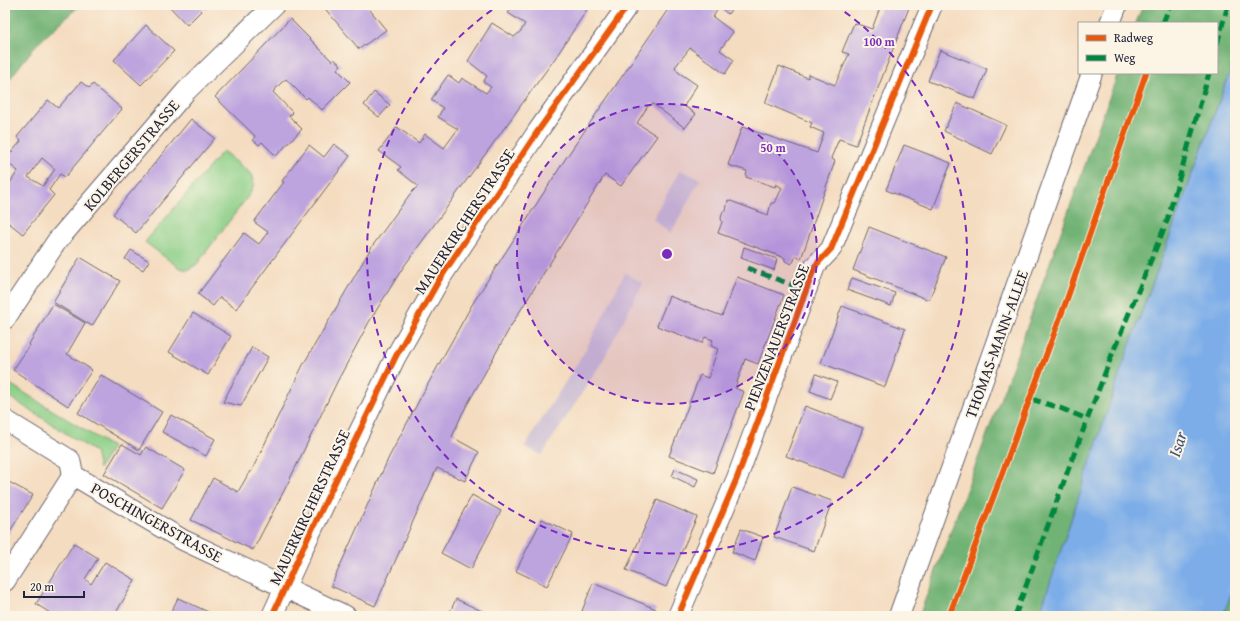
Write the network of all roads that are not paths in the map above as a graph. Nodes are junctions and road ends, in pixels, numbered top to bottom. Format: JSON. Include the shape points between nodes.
{"nodes":[{"id":1,"x":274,"y":5,"type":"edge"},
{"id":2,"x":628,"y":5,"type":"edge"},
{"id":3,"x":932,"y":5,"type":"edge"},
{"id":4,"x":1117,"y":5,"type":"edge"},
{"id":5,"x":1110,"y":22,"type":"edge"},
{"id":6,"x":1092,"y":74,"type":"edge"},
{"id":7,"x":5,"y":319,"type":"edge"},
{"id":8,"x":5,"y":420,"type":"edge"},
{"id":9,"x":73,"y":475,"type":"junction"},
{"id":10,"x":5,"y":581,"type":"edge"},
{"id":11,"x":285,"y":587,"type":"junction"},
{"id":12,"x":272,"y":616,"type":"edge"},
{"id":13,"x":346,"y":616,"type":"edge"},
{"id":14,"x":678,"y":616,"type":"edge"},
{"id":15,"x":899,"y":616,"type":"edge"}],
"edges":[{"from":1,"to":7,"type":"street","name":"KOLBERGERSTRASSE","via":[[179,98],[57,241]]},
{"from":2,"to":11,"type":"street","name":"MAUERKIRCHERSTRASSE","via":[[538,131],[439,280],[396,356]]},
{"from":3,"to":14,"type":"street","name":"PIENZENAUERSTRASSE","via":[[831,249],[815,266],[738,478]]},
{"from":4,"to":5,"type":"street"},
{"from":6,"to":15,"type":"street","name":"THOMAS-MANN-ALLEE"},
{"from":8,"to":9,"type":"street","name":"POSCHINGERSTRASSE","via":[[70,460]]},
{"from":9,"to":10,"type":"street"},
{"from":9,"to":11,"type":"street","name":"POSCHINGERSTRASSE","via":[[183,540]]},
{"from":11,"to":12,"type":"street","name":"MAUERKIRCHERSTRASSE"},
{"from":11,"to":13,"type":"street","name":"POSCHINGERSTRASSE"}]}
